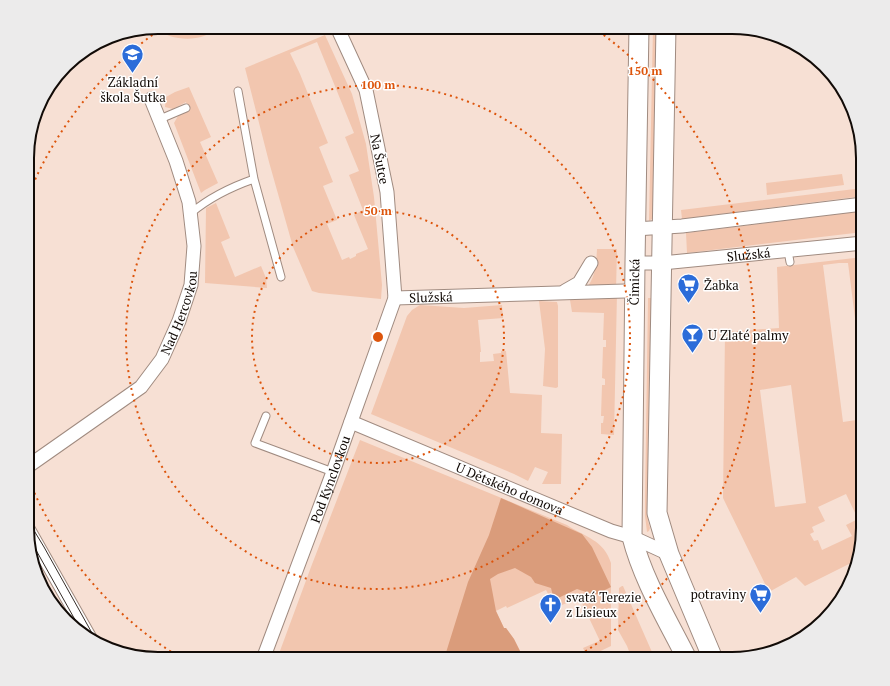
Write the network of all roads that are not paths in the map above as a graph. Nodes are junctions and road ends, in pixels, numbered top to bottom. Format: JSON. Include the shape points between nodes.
{"nodes":[{"id":1,"x":340,"y":34,"type":"edge"},
{"id":2,"x":639,"y":34,"type":"edge"},
{"id":3,"x":666,"y":34,"type":"edge"},
{"id":4,"x":238,"y":91,"type":"dead end"},
{"id":5,"x":151,"y":99,"type":"dead end"},
{"id":6,"x":186,"y":108,"type":"dead end"},
{"id":7,"x":160,"y":119,"type":"junction"},
{"id":8,"x":254,"y":179,"type":"junction"},
{"id":9,"x":856,"y":205,"type":"edge"},
{"id":10,"x":191,"y":214,"type":"junction"},
{"id":11,"x":662,"y":228,"type":"junction"},
{"id":12,"x":635,"y":229,"type":"junction"},
{"id":13,"x":856,"y":248,"type":"edge"},
{"id":14,"x":591,"y":263,"type":"dead end"},
{"id":15,"x":662,"y":263,"type":"junction"},
{"id":16,"x":634,"y":264,"type":"junction"},
{"id":17,"x":281,"y":277,"type":"dead end"},
{"id":18,"x":625,"y":291,"type":"dead end"},
{"id":19,"x":563,"y":292,"type":"junction"},
{"id":20,"x":395,"y":298,"type":"junction"},
{"id":21,"x":266,"y":416,"type":"dead end"},
{"id":22,"x":351,"y":422,"type":"junction"},
{"id":23,"x":34,"y":462,"type":"edge"},
{"id":24,"x":333,"y":472,"type":"junction"},
{"id":25,"x":632,"y":537,"type":"junction"},
{"id":26,"x":34,"y":540,"type":"edge"},
{"id":27,"x":669,"y":554,"type":"junction"},
{"id":28,"x":657,"y":601,"type":"junction"},
{"id":29,"x":84,"y":627,"type":"edge"},
{"id":30,"x":266,"y":652,"type":"edge"},
{"id":31,"x":671,"y":652,"type":"edge"},
{"id":32,"x":683,"y":652,"type":"edge"},
{"id":33,"x":710,"y":652,"type":"edge"}],
"edges":[{"from":1,"to":20,"type":"street","name":"Na Šutce","via":[[366,90],[387,192]]},
{"from":2,"to":12,"type":"main road","name":"Čimická"},
{"from":3,"to":11,"type":"main road"},
{"from":4,"to":8,"type":"lane"},
{"from":5,"to":7,"type":"street","name":"Nad Hercovkou"},
{"from":6,"to":7,"type":"lane"},
{"from":7,"to":10,"type":"street","name":"Nad Hercovkou","via":[[176,161]]},
{"from":8,"to":10,"type":"lane","via":[[238,184],[202,204]]},
{"from":8,"to":17,"type":"lane"},
{"from":9,"to":11,"type":"street"},
{"from":10,"to":23,"type":"street","name":"Nad Hercovkou","via":[[194,246],[191,286],[162,359],[140,386]]},
{"from":11,"to":12,"type":"street"},
{"from":11,"to":15,"type":"main road"},
{"from":12,"to":16,"type":"main road","name":"Čimická"},
{"from":13,"to":15,"type":"street","name":"Služská","via":[[789,256]]},
{"from":14,"to":19,"type":"street","name":"Služská","via":[[579,283]]},
{"from":15,"to":16,"type":"street","name":"Služská"},
{"from":15,"to":27,"type":"main road","via":[[658,513]]},
{"from":16,"to":25,"type":"main road","name":"Čimická"},
{"from":18,"to":19,"type":"street","name":"Služská"},
{"from":19,"to":20,"type":"street","name":"Služská"},
{"from":20,"to":22,"type":"street","name":"Pod Kynclovkou"},
{"from":21,"to":24,"type":"lane","via":[[255,443]]},
{"from":22,"to":24,"type":"street","name":"Pod Kynclovkou"},
{"from":22,"to":25,"type":"street","name":"U Dětského domova","via":[[604,528]]},
{"from":24,"to":30,"type":"street","name":"Pod Kynclovkou"},
{"from":25,"to":27,"type":"street","name":"U Dětského domova"},
{"from":25,"to":28,"type":"main road","name":"Čimická","via":[[636,554]]},
{"from":26,"to":29,"type":"street"},
{"from":27,"to":33,"type":"main road"},
{"from":28,"to":31,"type":"main road"},
{"from":28,"to":32,"type":"main road"}]}
